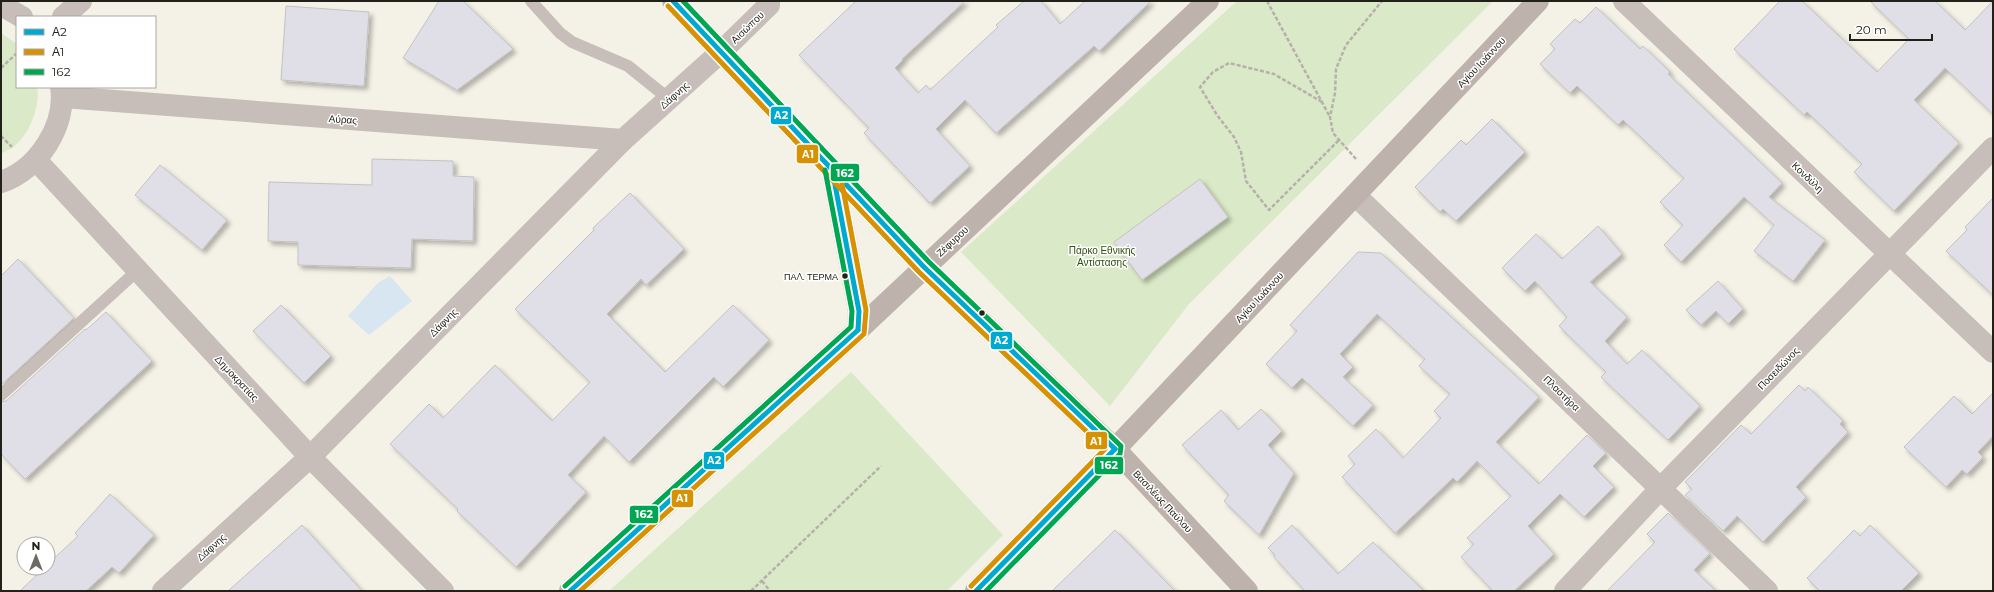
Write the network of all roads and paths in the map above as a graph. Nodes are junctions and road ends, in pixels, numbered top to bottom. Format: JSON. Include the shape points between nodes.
{"nodes":[{"id":1,"x":81,"y":1,"type":"edge"},
{"id":2,"x":531,"y":1,"type":"edge"},
{"id":3,"x":673,"y":1,"type":"edge"},
{"id":4,"x":1208,"y":1,"type":"edge"},
{"id":5,"x":1267,"y":1,"type":"edge"},
{"id":6,"x":1382,"y":1,"type":"edge"},
{"id":7,"x":1538,"y":1,"type":"edge"},
{"id":8,"x":1624,"y":1,"type":"edge"},
{"id":9,"x":771,"y":2,"type":"edge"},
{"id":10,"x":1,"y":5,"type":"edge"},
{"id":11,"x":20,"y":16,"type":"edge"},
{"id":12,"x":64,"y":16,"type":"edge"},
{"id":13,"x":722,"y":51,"type":"junction"},
{"id":14,"x":16,"y":55,"type":"edge"},
{"id":15,"x":1,"y":68,"type":"edge"},
{"id":16,"x":62,"y":92,"type":"edge"},
{"id":17,"x":669,"y":99,"type":"junction"},
{"id":18,"x":1322,"y":102,"type":"junction"},
{"id":19,"x":1330,"y":117,"type":"junction"},
{"id":20,"x":623,"y":140,"type":"junction"},
{"id":21,"x":1339,"y":140,"type":"junction"},
{"id":22,"x":1993,"y":148,"type":"edge"},
{"id":23,"x":36,"y":160,"type":"junction"},
{"id":24,"x":832,"y":169,"type":"junction"},
{"id":25,"x":1372,"y":178,"type":"junction"},
{"id":26,"x":1,"y":182,"type":"edge"},
{"id":27,"x":1355,"y":195,"type":"junction"},
{"id":28,"x":1889,"y":254,"type":"junction"},
{"id":29,"x":924,"y":267,"type":"junction"},
{"id":30,"x":138,"y":270,"type":"junction"},
{"id":31,"x":858,"y":330,"type":"junction"},
{"id":32,"x":1993,"y":352,"type":"edge"},
{"id":33,"x":1,"y":395,"type":"edge"},
{"id":34,"x":1115,"y":449,"type":"junction"},
{"id":35,"x":310,"y":457,"type":"junction"},
{"id":36,"x":881,"y":466,"type":"dead end"},
{"id":37,"x":1661,"y":488,"type":"junction"},
{"id":38,"x":762,"y":581,"type":"junction"},
{"id":39,"x":163,"y":591,"type":"edge"},
{"id":40,"x":443,"y":591,"type":"edge"},
{"id":41,"x":570,"y":591,"type":"edge"},
{"id":42,"x":751,"y":591,"type":"edge"},
{"id":43,"x":770,"y":591,"type":"edge"},
{"id":44,"x":976,"y":591,"type":"edge"},
{"id":45,"x":1247,"y":591,"type":"edge"},
{"id":46,"x":1565,"y":591,"type":"edge"},
{"id":47,"x":1768,"y":591,"type":"edge"}],
"edges":[{"from":1,"to":12,"type":"street"},
{"from":2,"to":17,"type":"lane","via":[[560,33],[572,42],[628,66]]},
{"from":3,"to":13,"type":"street","name":"Βασιλέως Παύλου"},
{"from":4,"to":29,"type":"street","name":"Ζέφυρου"},
{"from":5,"to":18,"type":"path"},
{"from":6,"to":19,"type":"path","via":[[1346,45],[1336,69]]},
{"from":7,"to":25,"type":"street","name":"Αγίου Ιωάννου"},
{"from":8,"to":28,"type":"street","name":"Κονδύλη"},
{"from":9,"to":13,"type":"street","name":"Αισώπου"},
{"from":10,"to":11,"type":"street"},
{"from":13,"to":17,"type":"street","name":"Δάφνης"},
{"from":13,"to":24,"type":"street","name":"Βασιλέως Παύλου"},
{"from":14,"to":15,"type":"path"},
{"from":16,"to":20,"type":"street","name":"Αύρας"},
{"from":16,"to":23,"type":"street","via":[[56,130]]},
{"from":17,"to":20,"type":"street","name":"Δάφνης"},
{"from":18,"to":19,"type":"path"},
{"from":18,"to":21,"type":"path","via":[[1274,74],[1229,63],[1213,72],[1200,87],[1234,137],[1241,152],[1246,181],[1269,210]]},
{"from":19,"to":21,"type":"path","via":[[1333,133]]},
{"from":20,"to":35,"type":"street","name":"Δάφνης"},
{"from":21,"to":25,"type":"path"},
{"from":22,"to":28,"type":"street","name":"Ποσειδώνος"},
{"from":23,"to":26,"type":"street"},
{"from":23,"to":30,"type":"street","name":"Δημοκρατίας"},
{"from":24,"to":29,"type":"street","name":"Βασιλέως Παύλου"},
{"from":24,"to":31,"type":"street","via":[[859,310]]},
{"from":25,"to":27,"type":"street","name":"Αγίου Ιωάννου"},
{"from":27,"to":34,"type":"street","name":"Αγίου Ιωάννου"},
{"from":27,"to":37,"type":"street","name":"Πλαστήρα"},
{"from":28,"to":32,"type":"street","name":"Κονδύλη"},
{"from":28,"to":37,"type":"street","name":"Ποσειδώνος"},
{"from":29,"to":31,"type":"street","name":"Ζέφυρου"},
{"from":29,"to":34,"type":"street","name":"Βασιλέως Παύλου"},
{"from":30,"to":33,"type":"lane"},
{"from":30,"to":35,"type":"street","name":"Δημοκρατίας"},
{"from":31,"to":41,"type":"street","name":"Ζέφυρου"},
{"from":34,"to":44,"type":"street","name":"Αγίου Ιωάννου"},
{"from":34,"to":45,"type":"street","name":"Βασιλέως Παύλου"},
{"from":35,"to":39,"type":"street","name":"Δάφνης"},
{"from":35,"to":40,"type":"street","name":"Δημοκρατίας"},
{"from":36,"to":38,"type":"path"},
{"from":37,"to":46,"type":"street","name":"Ποσειδώνος"},
{"from":37,"to":47,"type":"street","name":"Πλαστήρα"},
{"from":38,"to":42,"type":"path"},
{"from":38,"to":43,"type":"path"}]}
